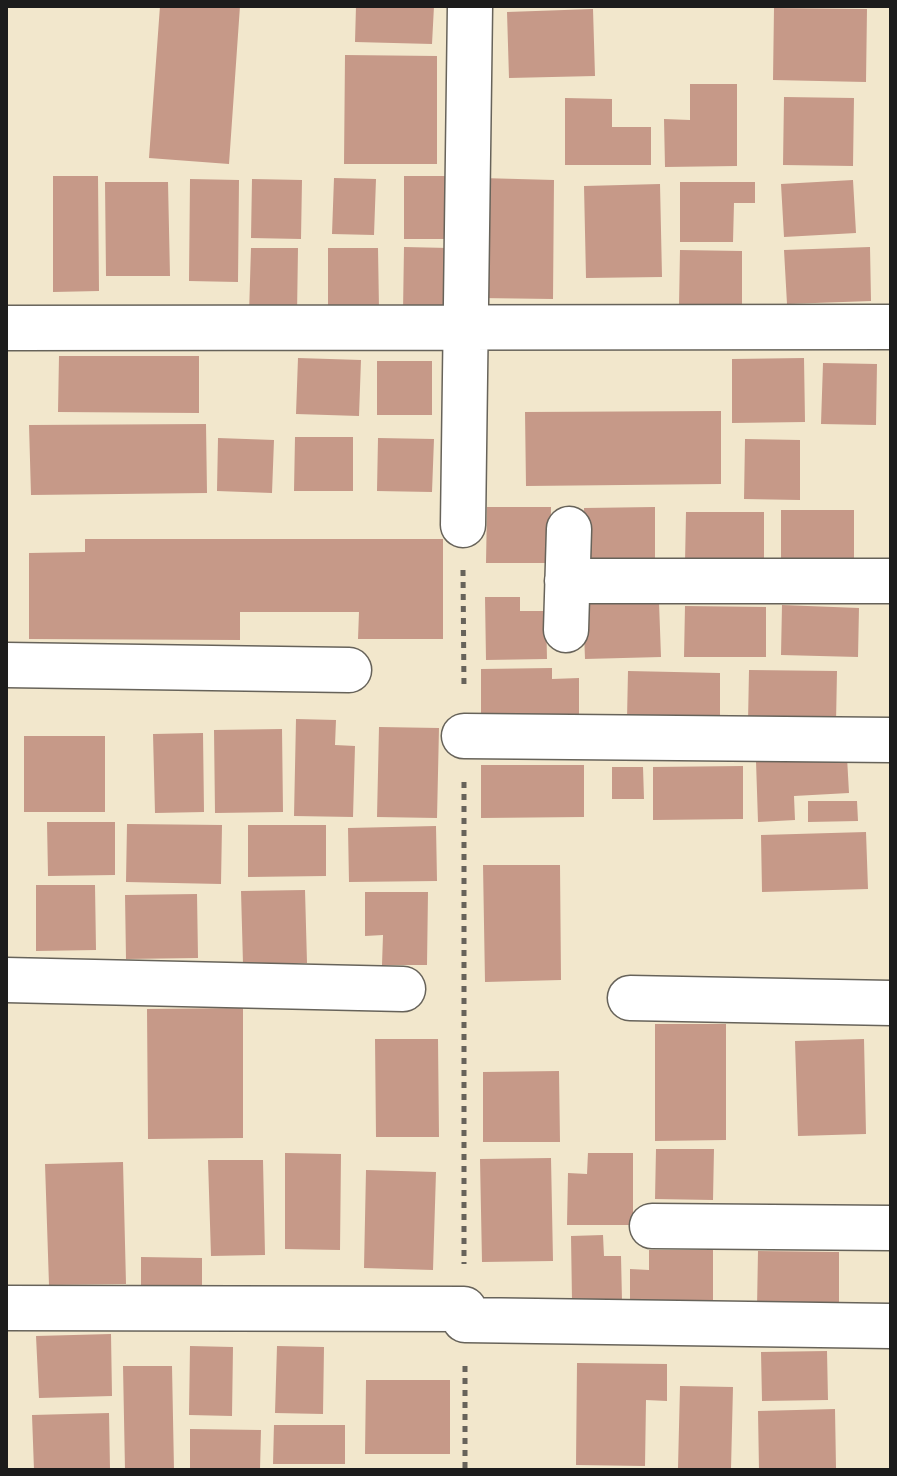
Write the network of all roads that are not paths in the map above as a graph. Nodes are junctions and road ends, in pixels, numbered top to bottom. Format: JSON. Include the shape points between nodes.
{"nodes":[{"id":1,"x":470,"y":6,"type":"edge"},
{"id":2,"x":891,"y":327,"type":"edge"},
{"id":3,"x":6,"y":328,"type":"edge"},
{"id":4,"x":466,"y":329,"type":"junction"},
{"id":5,"x":463,"y":525,"type":"road end"},
{"id":6,"x":569,"y":529,"type":"dead end"},
{"id":7,"x":567,"y":581,"type":"junction"},
{"id":8,"x":891,"y":581,"type":"edge"},
{"id":9,"x":566,"y":630,"type":"dead end"},
{"id":10,"x":6,"y":665,"type":"edge"},
{"id":11,"x":349,"y":670,"type":"dead end"},
{"id":12,"x":464,"y":736,"type":"road end"},
{"id":13,"x":891,"y":740,"type":"edge"},
{"id":14,"x":6,"y":980,"type":"edge"},
{"id":15,"x":403,"y":989,"type":"dead end"},
{"id":16,"x":630,"y":998,"type":"dead end"},
{"id":17,"x":891,"y":1003,"type":"edge"},
{"id":18,"x":652,"y":1226,"type":"dead end"},
{"id":19,"x":891,"y":1228,"type":"edge"},
{"id":20,"x":6,"y":1308,"type":"edge"},
{"id":21,"x":891,"y":1326,"type":"edge"}],
"edges":[{"from":1,"to":4,"type":"street"},
{"from":2,"to":4,"type":"street"},
{"from":3,"to":4,"type":"street"},
{"from":4,"to":5,"type":"street"},
{"from":6,"to":7,"type":"street"},
{"from":7,"to":8,"type":"street"},
{"from":7,"to":9,"type":"street"},
{"from":10,"to":11,"type":"street"},
{"from":12,"to":13,"type":"street"},
{"from":14,"to":15,"type":"street"},
{"from":16,"to":17,"type":"street"},
{"from":18,"to":19,"type":"street"},
{"from":20,"to":21,"type":"street"}]}
